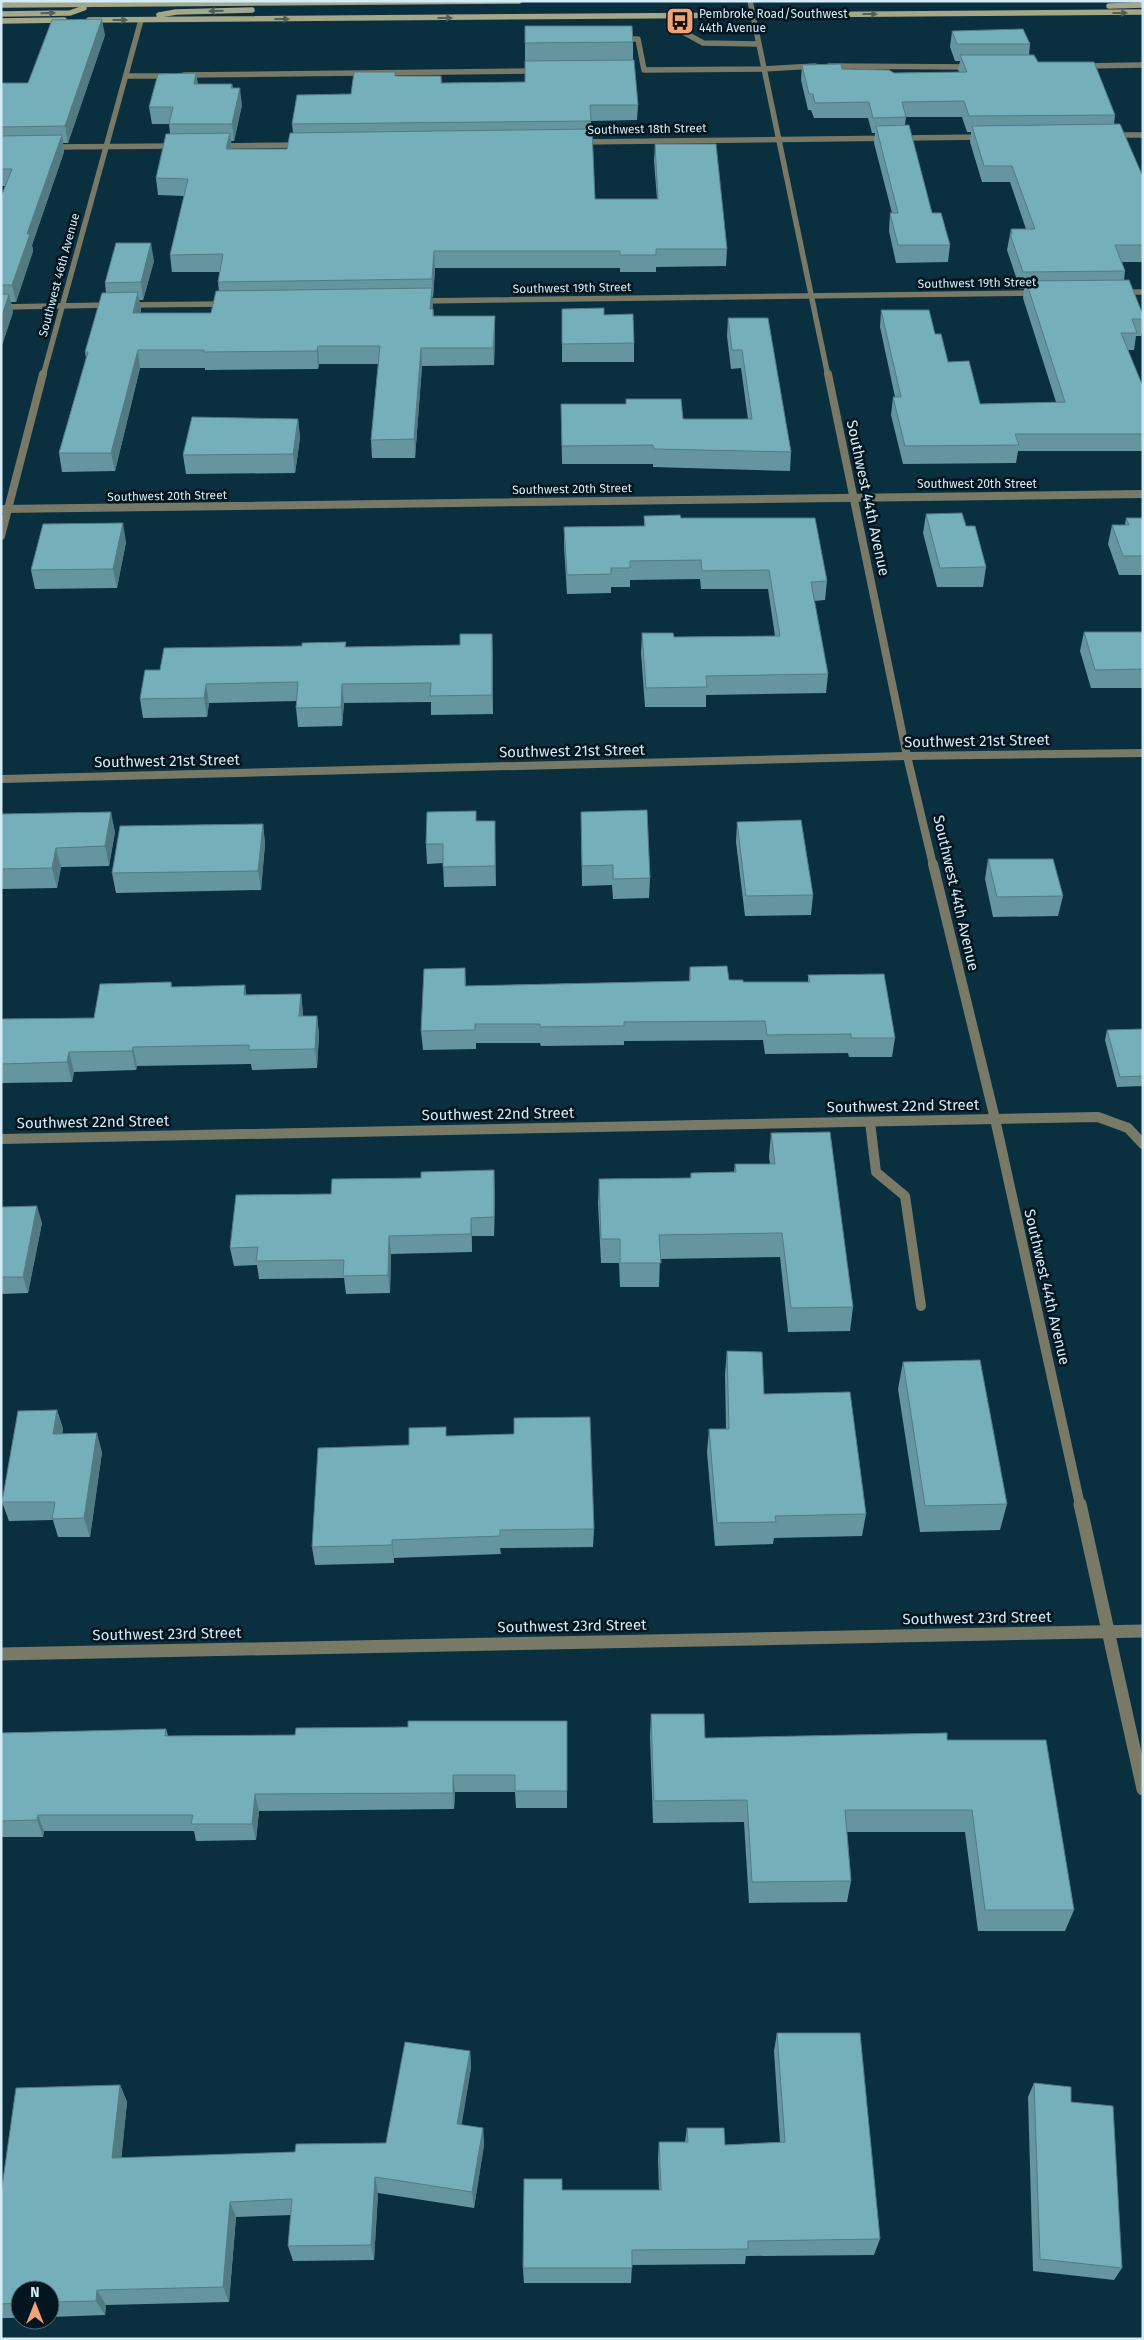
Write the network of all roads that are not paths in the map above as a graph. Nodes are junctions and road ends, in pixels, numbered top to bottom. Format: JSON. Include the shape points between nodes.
{"nodes":[{"id":1,"x":519,"y":1,"type":"edge"},
{"id":2,"x":750,"y":1,"type":"edge"},
{"id":3,"x":422,"y":2,"type":"edge"},
{"id":4,"x":1,"y":5,"type":"edge"},
{"id":5,"x":94,"y":5,"type":"junction"},
{"id":6,"x":1143,"y":5,"type":"edge"},
{"id":7,"x":261,"y":10,"type":"dead end"},
{"id":8,"x":289,"y":10,"type":"dead end"},
{"id":9,"x":1143,"y":12,"type":"edge"},
{"id":10,"x":1,"y":14,"type":"edge"},
{"id":11,"x":981,"y":14,"type":"junction"},
{"id":12,"x":751,"y":15,"type":"junction"},
{"id":13,"x":673,"y":16,"type":"junction"},
{"id":14,"x":576,"y":17,"type":"junction"},
{"id":15,"x":71,"y":20,"type":"edge"},
{"id":16,"x":81,"y":20,"type":"edge"},
{"id":17,"x":141,"y":20,"type":"junction"},
{"id":18,"x":1,"y":21,"type":"edge"},
{"id":19,"x":577,"y":24,"type":"edge"},
{"id":20,"x":608,"y":39,"type":"edge"},
{"id":21,"x":758,"y":44,"type":"junction"},
{"id":22,"x":1143,"y":65,"type":"edge"},
{"id":23,"x":983,"y":66,"type":"edge"},
{"id":24,"x":1078,"y":66,"type":"edge"},
{"id":25,"x":763,"y":69,"type":"junction"},
{"id":26,"x":634,"y":70,"type":"edge"},
{"id":27,"x":644,"y":70,"type":"junction"},
{"id":28,"x":548,"y":71,"type":"edge"},
{"id":29,"x":126,"y":76,"type":"junction"},
{"id":30,"x":1143,"y":135,"type":"edge"},
{"id":31,"x":1103,"y":136,"type":"edge"},
{"id":32,"x":995,"y":137,"type":"edge"},
{"id":33,"x":779,"y":139,"type":"junction"},
{"id":34,"x":572,"y":142,"type":"edge"},
{"id":35,"x":305,"y":145,"type":"edge"},
{"id":36,"x":186,"y":146,"type":"edge"},
{"id":37,"x":216,"y":146,"type":"edge"},
{"id":38,"x":40,"y":147,"type":"edge"},
{"id":39,"x":107,"y":147,"type":"junction"},
{"id":40,"x":1113,"y":292,"type":"edge"},
{"id":41,"x":1143,"y":292,"type":"edge"},
{"id":42,"x":1045,"y":293,"type":"edge"},
{"id":43,"x":810,"y":296,"type":"junction"},
{"id":44,"x":411,"y":301,"type":"edge"},
{"id":45,"x":231,"y":304,"type":"edge"},
{"id":46,"x":61,"y":306,"type":"junction"},
{"id":47,"x":1,"y":307,"type":"edge"},
{"id":48,"x":1143,"y":494,"type":"edge"},
{"id":49,"x":853,"y":496,"type":"junction"},
{"id":50,"x":5,"y":509,"type":"edge"},
{"id":51,"x":1,"y":536,"type":"edge"},
{"id":52,"x":1143,"y":753,"type":"edge"},
{"id":53,"x":907,"y":756,"type":"junction"},
{"id":54,"x":1,"y":778,"type":"edge"},
{"id":55,"x":994,"y":1119,"type":"junction"},
{"id":56,"x":870,"y":1122,"type":"junction"},
{"id":57,"x":1,"y":1139,"type":"edge"},
{"id":58,"x":1143,"y":1144,"type":"edge"},
{"id":59,"x":921,"y":1306,"type":"dead end"},
{"id":60,"x":1143,"y":1631,"type":"edge"},
{"id":61,"x":1108,"y":1632,"type":"junction"},
{"id":62,"x":1,"y":1654,"type":"edge"},
{"id":63,"x":1143,"y":1789,"type":"edge"}],
"edges":[{"from":1,"to":3,"type":"main road"},
{"from":2,"to":12,"type":"street","name":"Southwest 44th Avenue"},
{"from":3,"to":5,"type":"main road"},
{"from":3,"to":8,"type":"main road"},
{"from":4,"to":5,"type":"main road"},
{"from":10,"to":5,"type":"main road","one_way":true,"via":[[70,13]]},
{"from":6,"to":11,"type":"main road"},
{"from":7,"to":17,"type":"main road","one_way":true,"via":[[176,12]]},
{"from":11,"to":9,"type":"main road","one_way":true},
{"from":12,"to":11,"type":"main road","one_way":true},
{"from":12,"to":13,"type":"main road"},
{"from":12,"to":21,"type":"street","name":"Southwest 44th Avenue"},
{"from":13,"to":14,"type":"main road"},
{"from":13,"to":21,"type":"street","via":[[676,28],[703,43]]},
{"from":17,"to":14,"type":"main road","one_way":true},
{"from":14,"to":19,"type":"street"},
{"from":15,"to":18,"type":"main road"},
{"from":16,"to":17,"type":"main road","one_way":true},
{"from":17,"to":29,"type":"street","name":"Southwest 46th Avenue"},
{"from":20,"to":27,"type":"street","via":[[638,39]]},
{"from":21,"to":25,"type":"street","name":"Southwest 44th Avenue"},
{"from":22,"to":24,"type":"street"},
{"from":23,"to":25,"type":"street"},
{"from":25,"to":27,"type":"street"},
{"from":25,"to":33,"type":"street","name":"Southwest 44th Avenue"},
{"from":26,"to":27,"type":"street"},
{"from":28,"to":29,"type":"street"},
{"from":29,"to":39,"type":"street","name":"Southwest 46th Avenue"},
{"from":30,"to":31,"type":"street"},
{"from":32,"to":33,"type":"street","name":"Southwest 18th Street"},
{"from":33,"to":34,"type":"street","name":"Southwest 18th Street"},
{"from":33,"to":43,"type":"street","name":"Southwest 44th Avenue"},
{"from":35,"to":37,"type":"street"},
{"from":36,"to":39,"type":"street"},
{"from":38,"to":39,"type":"street"},
{"from":39,"to":46,"type":"street","name":"Southwest 46th Avenue"},
{"from":40,"to":41,"type":"street"},
{"from":42,"to":43,"type":"street","name":"Southwest 19th Street"},
{"from":43,"to":44,"type":"street","name":"Southwest 19th Street"},
{"from":43,"to":49,"type":"street","name":"Southwest 44th Avenue"},
{"from":45,"to":46,"type":"street"},
{"from":46,"to":47,"type":"street"},
{"from":46,"to":50,"type":"street","name":"Southwest 46th Avenue"},
{"from":48,"to":49,"type":"street","name":"Southwest 20th Street"},
{"from":49,"to":50,"type":"street","name":"Southwest 20th Street"},
{"from":49,"to":53,"type":"street","name":"Southwest 44th Avenue"},
{"from":50,"to":51,"type":"street","name":"Southwest 46th Avenue"},
{"from":52,"to":53,"type":"street","name":"Southwest 21st Street"},
{"from":53,"to":54,"type":"street","name":"Southwest 21st Street"},
{"from":53,"to":55,"type":"street","name":"Southwest 44th Avenue"},
{"from":55,"to":56,"type":"street","name":"Southwest 22nd Street"},
{"from":55,"to":58,"type":"street","name":"Southwest 22nd Street","via":[[1098,1117],[1128,1128]]},
{"from":55,"to":61,"type":"street","name":"Southwest 44th Avenue"},
{"from":56,"to":57,"type":"street","name":"Southwest 22nd Street"},
{"from":56,"to":59,"type":"street","via":[[876,1172],[905,1196]]},
{"from":60,"to":61,"type":"street","name":"Southwest 23rd Street"},
{"from":61,"to":62,"type":"street","name":"Southwest 23rd Street"},
{"from":61,"to":63,"type":"street","name":"Southwest 44th Avenue"}]}
